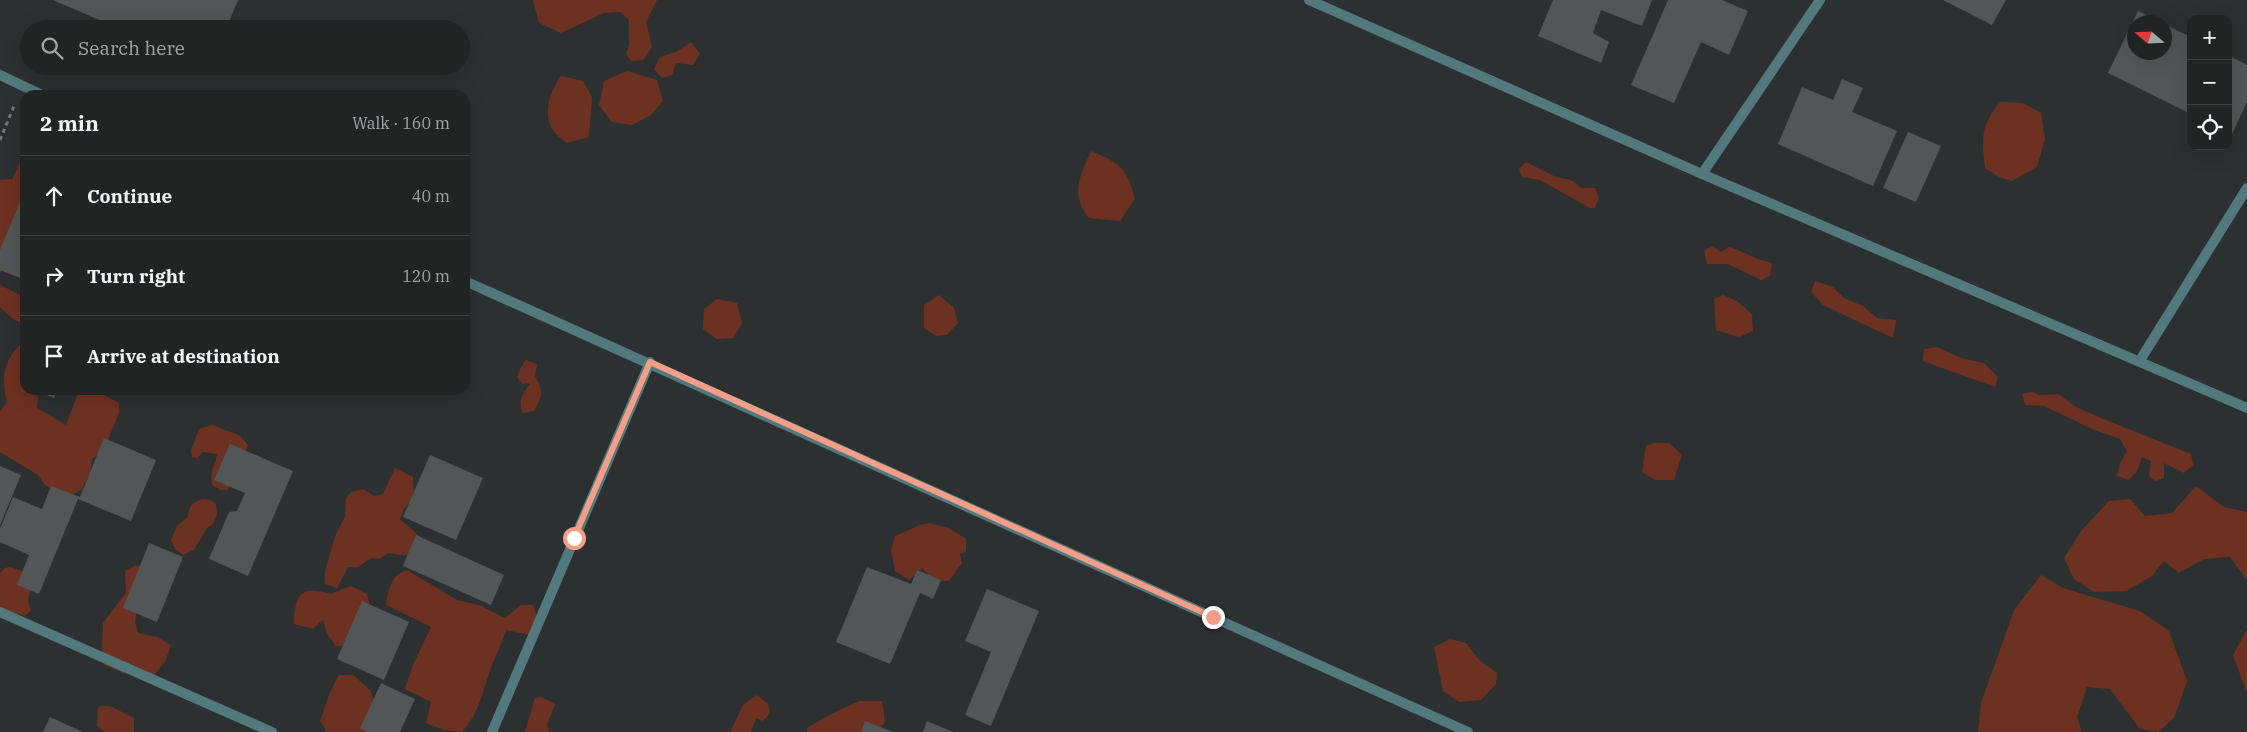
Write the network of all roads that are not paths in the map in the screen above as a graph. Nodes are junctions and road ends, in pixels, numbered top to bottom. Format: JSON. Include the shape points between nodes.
{"nodes":[{"id":1,"x":1308,"y":0,"type":"edge"},
{"id":2,"x":1820,"y":0,"type":"edge"},
{"id":3,"x":0,"y":75,"type":"edge"},
{"id":4,"x":31,"y":90,"type":"edge"},
{"id":5,"x":1702,"y":174,"type":"junction"},
{"id":6,"x":2247,"y":188,"type":"edge"},
{"id":7,"x":470,"y":283,"type":"edge"},
{"id":8,"x":650,"y":362,"type":"junction"},
{"id":9,"x":2139,"y":362,"type":"junction"},
{"id":10,"x":2247,"y":408,"type":"edge"},
{"id":11,"x":0,"y":612,"type":"edge"},
{"id":12,"x":272,"y":732,"type":"edge"},
{"id":13,"x":492,"y":732,"type":"edge"},
{"id":14,"x":1468,"y":732,"type":"edge"}],
"edges":[{"from":1,"to":5,"type":"street"},
{"from":2,"to":5,"type":"street"},
{"from":3,"to":4,"type":"street"},
{"from":5,"to":9,"type":"street"},
{"from":6,"to":9,"type":"street"},
{"from":7,"to":8,"type":"street"},
{"from":8,"to":13,"type":"street"},
{"from":8,"to":14,"type":"street"},
{"from":9,"to":10,"type":"street"},
{"from":11,"to":12,"type":"street"}]}
